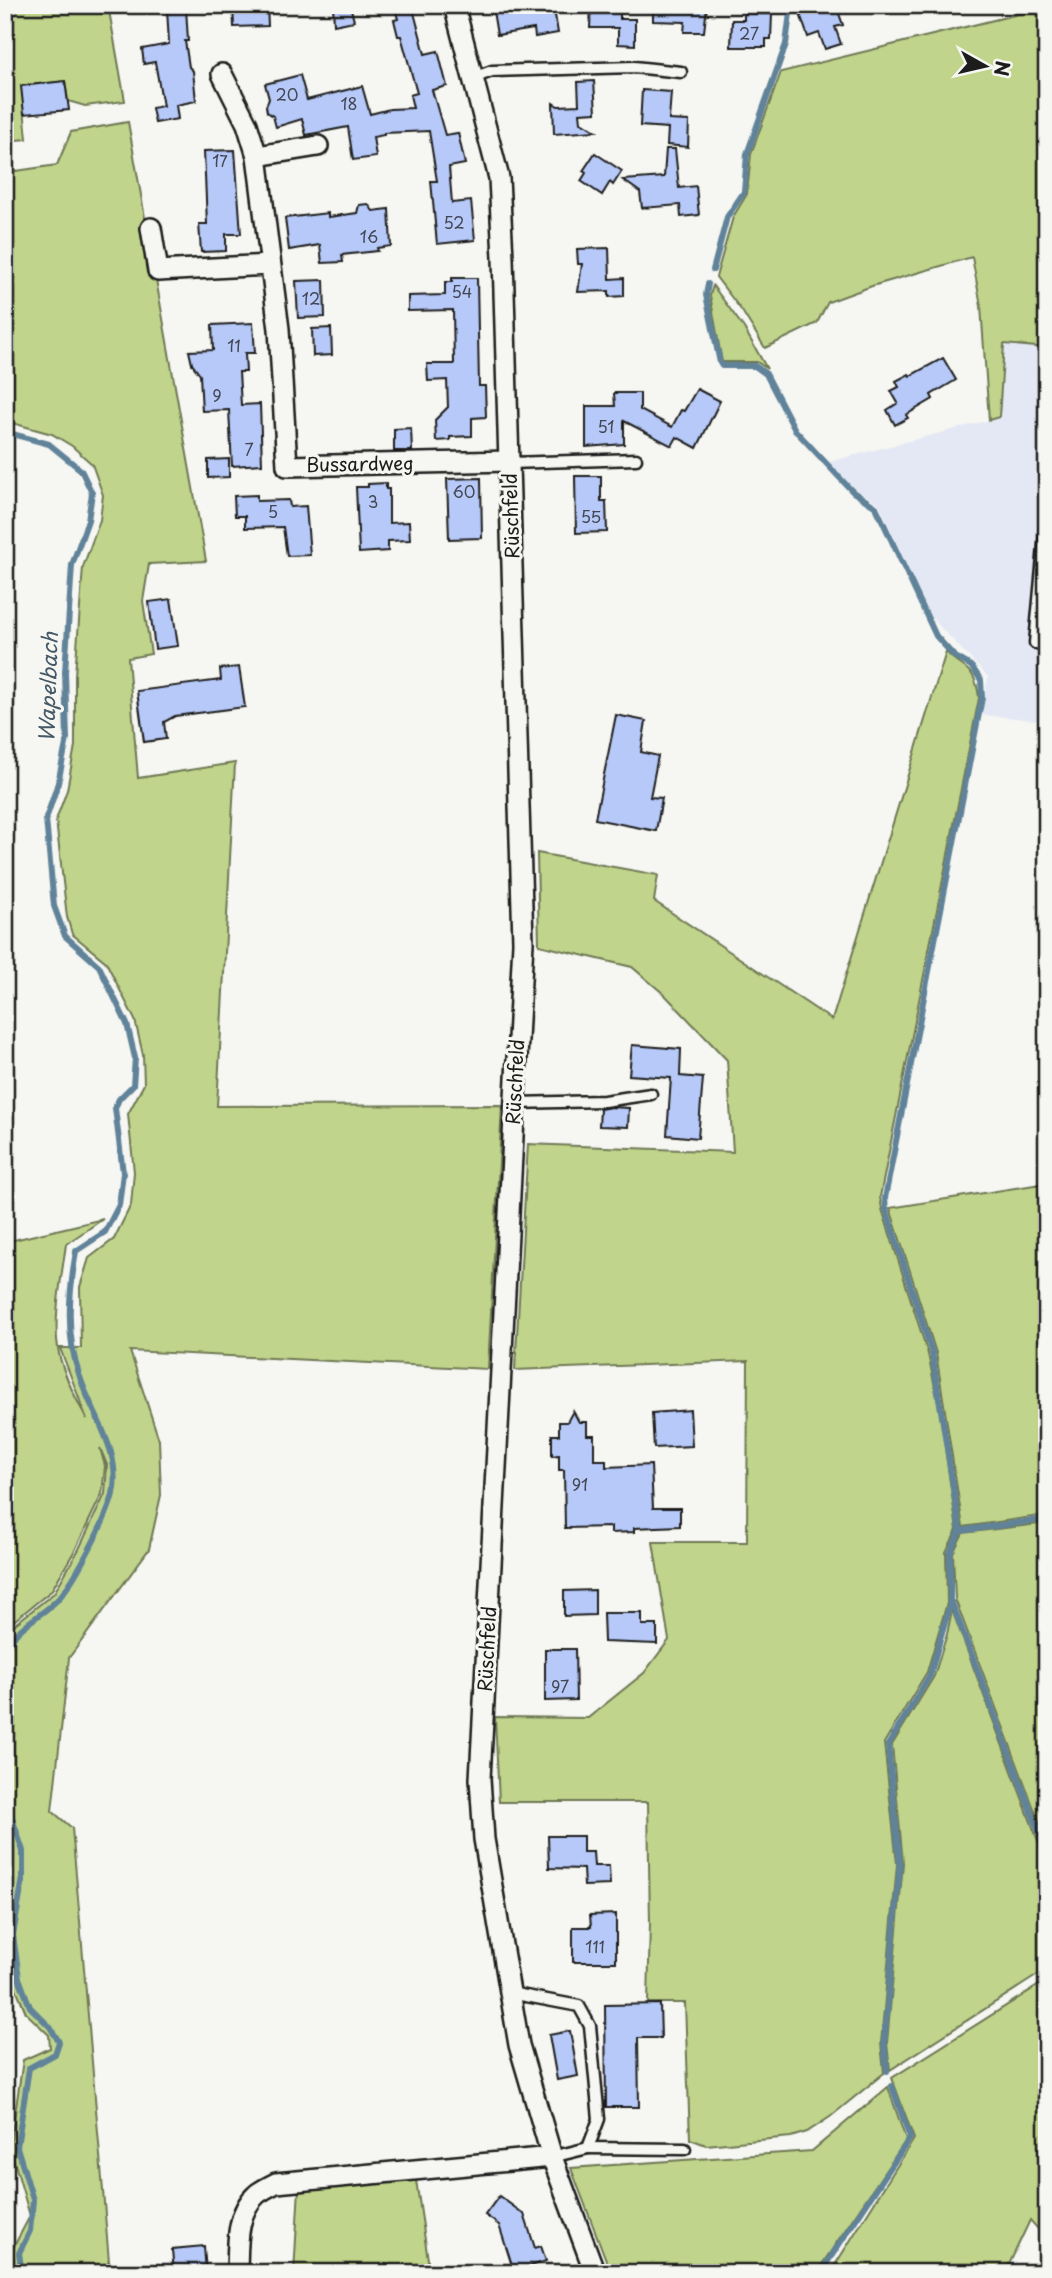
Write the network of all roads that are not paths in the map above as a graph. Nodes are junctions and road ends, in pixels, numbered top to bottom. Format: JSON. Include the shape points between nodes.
{"nodes":[{"id":1,"x":454,"y":5,"type":"edge"},
{"id":2,"x":681,"y":72,"type":"dead end"},
{"id":3,"x":222,"y":74,"type":"dead end"},
{"id":4,"x":473,"y":78,"type":"junction"},
{"id":5,"x":318,"y":146,"type":"dead end"},
{"id":6,"x":257,"y":156,"type":"junction"},
{"id":7,"x":150,"y":228,"type":"dead end"},
{"id":8,"x":270,"y":265,"type":"junction"},
{"id":9,"x":636,"y":459,"type":"dead end"},
{"id":10,"x":510,"y":462,"type":"junction"},
{"id":11,"x":1047,"y":514,"type":"edge"},
{"id":12,"x":1047,"y":644,"type":"edge"},
{"id":13,"x":650,"y":1094,"type":"dead end"},
{"id":14,"x":513,"y":1103,"type":"junction"},
{"id":15,"x":510,"y":1993,"type":"junction"},
{"id":16,"x":587,"y":2148,"type":"junction"},
{"id":17,"x":685,"y":2148,"type":"dead end"},
{"id":18,"x":552,"y":2157,"type":"junction"},
{"id":19,"x":237,"y":2273,"type":"edge"},
{"id":20,"x":595,"y":2273,"type":"edge"}],
"edges":[{"from":1,"to":4,"type":"street","name":"Rüschfeld"},
{"from":2,"to":4,"type":"lane","via":[[634,66],[492,71]]},
{"from":3,"to":6,"type":"street","name":"Bussardweg"},
{"from":4,"to":10,"type":"street","name":"Rüschfeld","via":[[499,178]]},
{"from":5,"to":6,"type":"street"},
{"from":6,"to":8,"type":"street","name":"Bussardweg"},
{"from":7,"to":8,"type":"street","via":[[158,271]]},
{"from":8,"to":10,"type":"street","name":"Bussardweg","via":[[279,329],[287,466]]},
{"from":9,"to":10,"type":"lane"},
{"from":10,"to":14,"type":"street","name":"Rüschfeld","via":[[523,942]]},
{"from":11,"to":12,"type":"lane","via":[[1035,643]]},
{"from":13,"to":14,"type":"lane","via":[[604,1101]]},
{"from":14,"to":15,"type":"street","name":"Rüschfeld","via":[[480,1779],[484,1839]]},
{"from":15,"to":16,"type":"lane","via":[[579,2006],[590,2026],[599,2119]]},
{"from":15,"to":18,"type":"street","name":"Rüschfeld","via":[[519,2045]]},
{"from":16,"to":17,"type":"lane"},
{"from":16,"to":18,"type":"lane"},
{"from":18,"to":19,"type":"street","via":[[276,2183],[256,2195],[244,2212]]},
{"from":18,"to":20,"type":"street","name":"Rüschfeld"}]}
